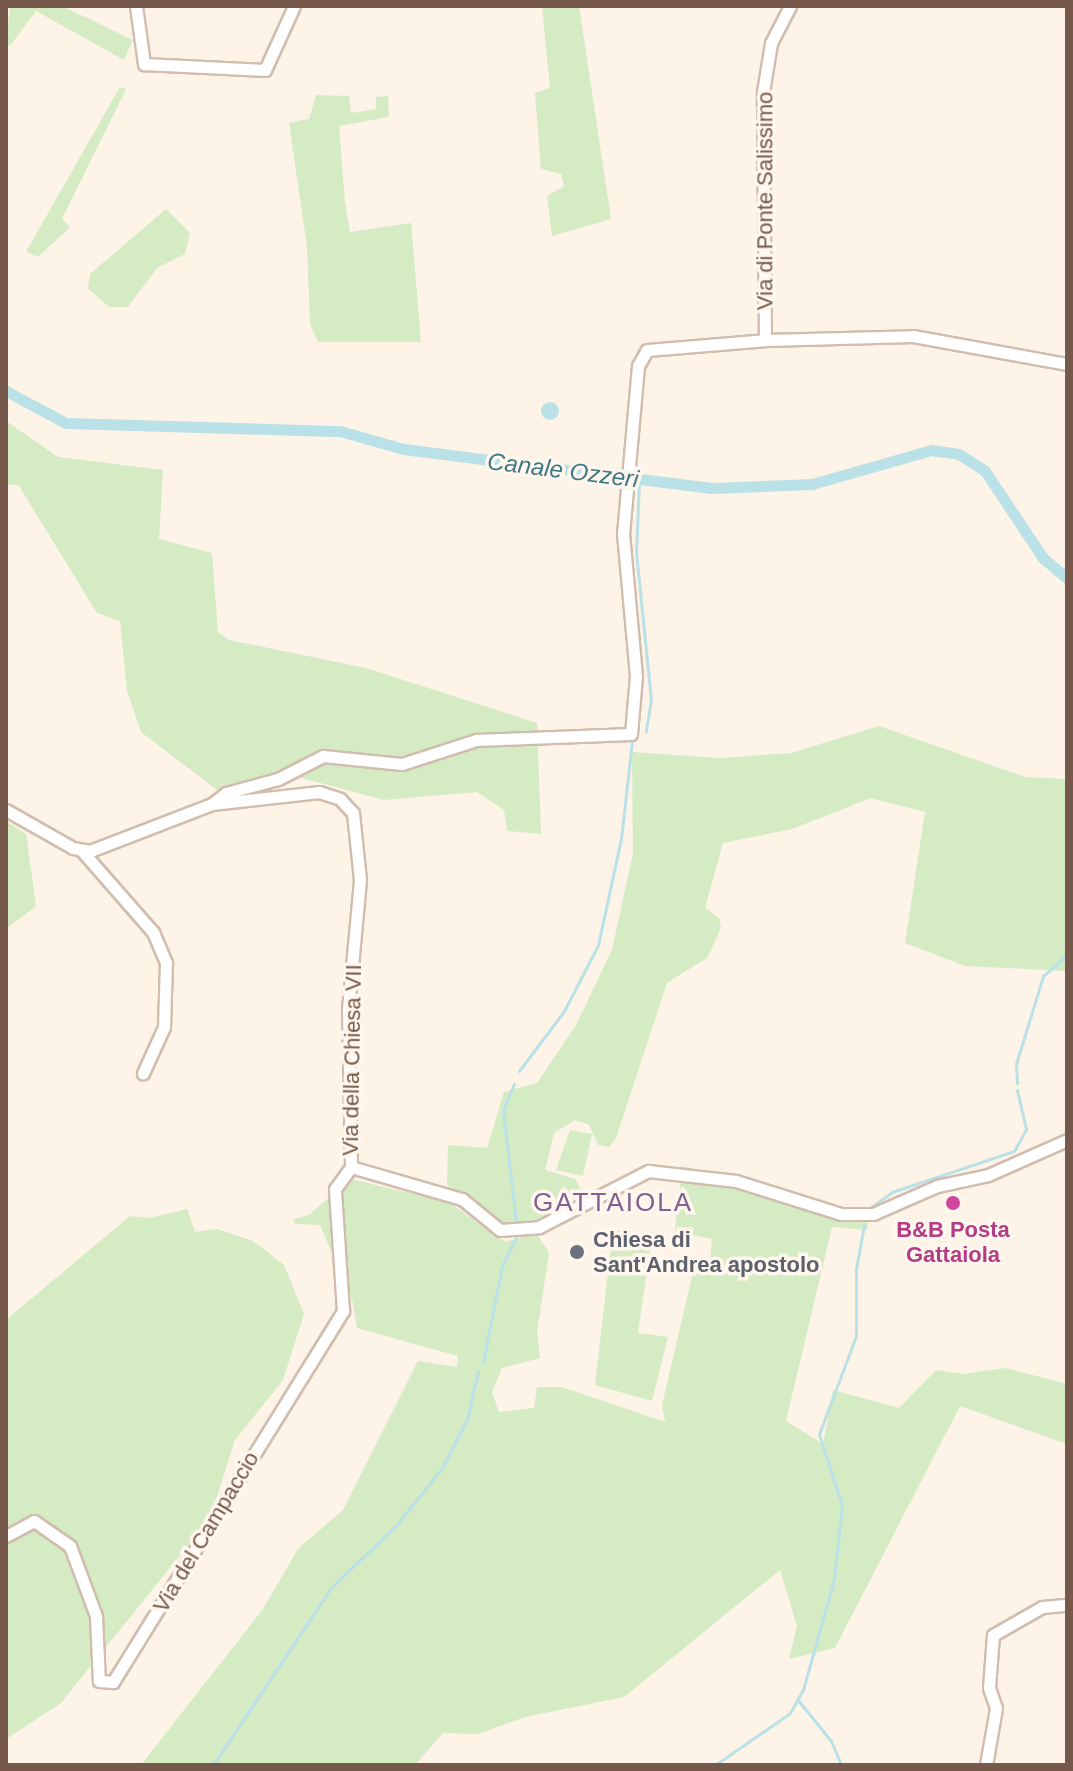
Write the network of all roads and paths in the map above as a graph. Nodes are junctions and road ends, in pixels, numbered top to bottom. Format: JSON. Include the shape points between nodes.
{"nodes":[{"id":1,"x":136,"y":6,"type":"edge"},
{"id":2,"x":294,"y":6,"type":"edge"},
{"id":3,"x":790,"y":6,"type":"edge"},
{"id":4,"x":765,"y":340,"type":"junction"},
{"id":5,"x":1067,"y":364,"type":"edge"},
{"id":6,"x":212,"y":804,"type":"junction"},
{"id":7,"x":6,"y":810,"type":"edge"},
{"id":8,"x":82,"y":851,"type":"junction"},
{"id":9,"x":143,"y":1073,"type":"dead end"},
{"id":10,"x":1067,"y":1140,"type":"edge"},
{"id":11,"x":351,"y":1167,"type":"junction"},
{"id":12,"x":6,"y":1536,"type":"edge"},
{"id":13,"x":1067,"y":1605,"type":"edge"},
{"id":14,"x":986,"y":1765,"type":"edge"}],
"edges":[{"from":1,"to":2,"type":"street","via":[[144,64],[159,69],[265,70]]},
{"from":3,"to":4,"type":"street","name":"Via di Ponte Salissimo","via":[[771,43],[763,92]]},
{"from":4,"to":5,"type":"street","via":[[913,336]]},
{"from":4,"to":6,"type":"street","name":"Via di Ponte Salissimo","via":[[647,350],[638,366],[623,534],[636,676],[631,734],[476,740],[402,764],[323,756],[278,779],[226,793]]},
{"from":6,"to":8,"type":"street"},
{"from":6,"to":11,"type":"street","name":"Via della Chiesa VII","via":[[319,792],[340,799],[353,813],[360,880],[348,1009]]},
{"from":7,"to":8,"type":"street"},
{"from":8,"to":9,"type":"street","via":[[153,932],[166,963],[164,1027]]},
{"from":10,"to":11,"type":"street","name":"Via della Chiesa VII","via":[[988,1175],[937,1186],[873,1214],[841,1214],[736,1181],[648,1171],[539,1227],[508,1233],[462,1199]]},
{"from":11,"to":12,"type":"street","name":"Via del Campaccio","via":[[335,1189],[343,1311],[115,1681],[99,1681],[96,1616],[70,1546],[34,1521]]},
{"from":13,"to":14,"type":"street","via":[[1042,1607],[993,1635],[989,1688],[996,1708]]}]}
